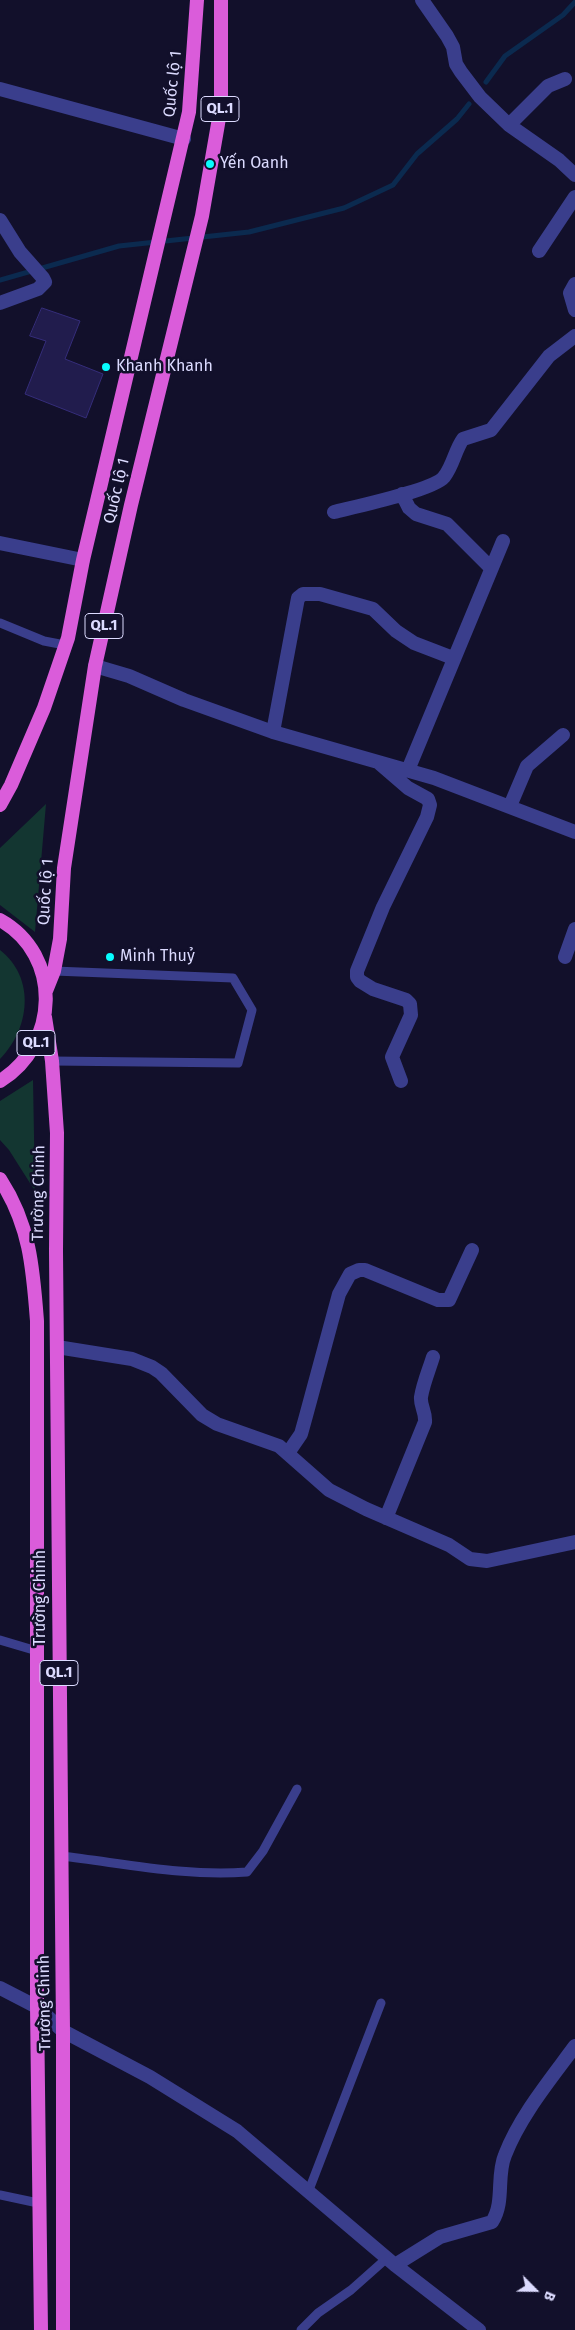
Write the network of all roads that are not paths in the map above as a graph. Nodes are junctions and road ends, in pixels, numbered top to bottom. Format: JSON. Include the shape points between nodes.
{"nodes":[{"id":1,"x":197,"y":0,"type":"edge"},
{"id":2,"x":221,"y":0,"type":"edge"},
{"id":3,"x":422,"y":0,"type":"edge"},
{"id":4,"x":565,"y":79,"type":"dead end"},
{"id":5,"x":0,"y":89,"type":"edge"},
{"id":6,"x":509,"y":125,"type":"junction"},
{"id":7,"x":184,"y":139,"type":"junction"},
{"id":8,"x":573,"y":167,"type":"edge"},
{"id":9,"x":575,"y":197,"type":"edge"},
{"id":10,"x":0,"y":220,"type":"edge"},
{"id":11,"x":539,"y":251,"type":"dead end"},
{"id":12,"x":575,"y":284,"type":"edge"},
{"id":13,"x":0,"y":303,"type":"edge"},
{"id":14,"x":575,"y":310,"type":"edge"},
{"id":15,"x":575,"y":336,"type":"edge"},
{"id":16,"x":402,"y":494,"type":"junction"},
{"id":17,"x":334,"y":512,"type":"dead end"},
{"id":18,"x":503,"y":541,"type":"dead end"},
{"id":19,"x":0,"y":543,"type":"edge"},
{"id":20,"x":83,"y":560,"type":"junction"},
{"id":21,"x":491,"y":568,"type":"junction"},
{"id":22,"x":0,"y":623,"type":"edge"},
{"id":23,"x":66,"y":645,"type":"junction"},
{"id":24,"x":453,"y":658,"type":"junction"},
{"id":25,"x":95,"y":666,"type":"junction"},
{"id":26,"x":272,"y":732,"type":"junction"},
{"id":27,"x":563,"y":735,"type":"dead end"},
{"id":28,"x":377,"y":761,"type":"junction"},
{"id":29,"x":408,"y":770,"type":"junction"},
{"id":30,"x":2,"y":797,"type":"edge"},
{"id":31,"x":510,"y":806,"type":"junction"},
{"id":32,"x":575,"y":832,"type":"edge"},
{"id":33,"x":0,"y":920,"type":"edge"},
{"id":34,"x":575,"y":929,"type":"edge"},
{"id":35,"x":565,"y":957,"type":"dead end"},
{"id":36,"x":54,"y":971,"type":"junction"},
{"id":37,"x":46,"y":991,"type":"junction"},
{"id":38,"x":45,"y":1017,"type":"junction"},
{"id":39,"x":52,"y":1060,"type":"junction"},
{"id":40,"x":0,"y":1081,"type":"edge"},
{"id":41,"x":401,"y":1081,"type":"dead end"},
{"id":42,"x":0,"y":1179,"type":"edge"},
{"id":43,"x":472,"y":1250,"type":"dead end"},
{"id":44,"x":57,"y":1346,"type":"junction"},
{"id":45,"x":433,"y":1357,"type":"dead end"},
{"id":46,"x":288,"y":1453,"type":"junction"},
{"id":47,"x":386,"y":1518,"type":"junction"},
{"id":48,"x":575,"y":1542,"type":"edge"},
{"id":49,"x":0,"y":1640,"type":"edge"},
{"id":50,"x":37,"y":1651,"type":"junction"},
{"id":51,"x":297,"y":1789,"type":"dead end"},
{"id":52,"x":61,"y":1856,"type":"junction"},
{"id":53,"x":0,"y":1988,"type":"edge"},
{"id":54,"x":381,"y":2003,"type":"dead end"},
{"id":55,"x":37,"y":2007,"type":"junction"},
{"id":56,"x":63,"y":2031,"type":"junction"},
{"id":57,"x":575,"y":2046,"type":"edge"},
{"id":58,"x":309,"y":2190,"type":"junction"},
{"id":59,"x":0,"y":2195,"type":"edge"},
{"id":60,"x":38,"y":2203,"type":"junction"},
{"id":61,"x":391,"y":2262,"type":"junction"},
{"id":62,"x":41,"y":2330,"type":"edge"},
{"id":63,"x":63,"y":2330,"type":"edge"},
{"id":64,"x":301,"y":2330,"type":"edge"},
{"id":65,"x":479,"y":2330,"type":"edge"}],
"edges":[{"from":1,"to":7,"type":"highway","name":"Quốc lộ 1","number":"QL.1","via":[[192,92]]},
{"from":2,"to":25,"type":"highway","name":"Quốc lộ 1","number":"QL.1","via":[[220,105],[202,216]]},
{"from":3,"to":6,"type":"street","via":[[448,36],[461,72]]},
{"from":4,"to":6,"type":"street","via":[[548,86]]},
{"from":5,"to":7,"type":"street"},
{"from":6,"to":8,"type":"street"},
{"from":7,"to":20,"type":"highway","name":"Quốc lộ 1","number":"QL.1"},
{"from":9,"to":11,"type":"street"},
{"from":10,"to":13,"type":"street","via":[[44,282],[38,289]]},
{"from":12,"to":14,"type":"street","via":[[570,293]]},
{"from":15,"to":16,"type":"street","via":[[549,356],[491,430],[463,438],[441,481]]},
{"from":16,"to":17,"type":"street"},
{"from":16,"to":21,"type":"street","via":[[416,514],[448,524]]},
{"from":18,"to":21,"type":"street"},
{"from":19,"to":20,"type":"street"},
{"from":20,"to":23,"type":"highway","name":"Quốc lộ 1","number":"QL.1"},
{"from":21,"to":24,"type":"street"},
{"from":22,"to":23,"type":"lane"},
{"from":23,"to":30,"type":"highway","name":"Quốc lộ 1","number":"QL.1","via":[[44,708]]},
{"from":24,"to":26,"type":"street","via":[[414,643],[373,609],[320,594],[303,594],[298,598]]},
{"from":24,"to":29,"type":"street"},
{"from":25,"to":26,"type":"street","via":[[129,676]]},
{"from":25,"to":36,"type":"highway","name":"Quốc lộ 1","number":"QL.1","via":[[64,868],[60,939]]},
{"from":26,"to":28,"type":"street"},
{"from":27,"to":31,"type":"street","via":[[527,766]]},
{"from":28,"to":29,"type":"street"},
{"from":28,"to":41,"type":"street","via":[[408,788],[428,799],[430,805],[357,972],[364,985],[410,1004],[411,1016],[392,1057]]},
{"from":29,"to":31,"type":"street"},
{"from":31,"to":32,"type":"street"},
{"from":33,"to":37,"type":"highway","number":"QL.1","via":[[19,934],[33,951],[42,970]]},
{"from":34,"to":35,"type":"street"},
{"from":36,"to":37,"type":"highway","name":"Quốc lộ 1","number":"QL.1"},
{"from":36,"to":39,"type":"lane","via":[[233,978],[252,1010],[238,1063]]},
{"from":37,"to":38,"type":"highway","number":"QL.1"},
{"from":38,"to":39,"type":"highway","name":"Trường Chinh","number":"QL.1"},
{"from":38,"to":40,"type":"highway","number":"QL.1","via":[[33,1050],[22,1064]]},
{"from":39,"to":44,"type":"highway","name":"Trường Chinh","number":"QL.1","via":[[57,1133]]},
{"from":42,"to":50,"type":"highway","name":"Trường Chinh","number":"QL.1","via":[[27,1234],[35,1290]]},
{"from":43,"to":46,"type":"street","via":[[449,1300],[438,1300],[365,1270],[350,1274],[334,1311],[301,1434]]},
{"from":44,"to":46,"type":"street","via":[[132,1359],[152,1367],[202,1415],[217,1424],[279,1446]]},
{"from":44,"to":52,"type":"highway","name":"Trường Chinh","number":"QL.1"},
{"from":45,"to":47,"type":"street","via":[[421,1397],[425,1422]]},
{"from":46,"to":47,"type":"street","via":[[329,1490]]},
{"from":47,"to":48,"type":"street","via":[[478,1561]]},
{"from":49,"to":50,"type":"lane"},
{"from":50,"to":55,"type":"highway","name":"Trường Chinh","number":"QL.1"},
{"from":51,"to":52,"type":"lane","via":[[263,1851],[247,1872],[208,1872]]},
{"from":52,"to":56,"type":"highway","name":"Trường Chinh","number":"QL.1"},
{"from":53,"to":55,"type":"street"},
{"from":54,"to":58,"type":"lane"},
{"from":55,"to":56,"type":"street"},
{"from":55,"to":60,"type":"highway","name":"Trường Chinh","number":"QL.1"},
{"from":56,"to":58,"type":"street","via":[[143,2073],[229,2125]]},
{"from":56,"to":63,"type":"highway","name":"Trường Chinh","number":"QL.1"},
{"from":57,"to":61,"type":"street","via":[[507,2150],[502,2166],[499,2207],[492,2222],[440,2237]]},
{"from":58,"to":61,"type":"street"},
{"from":59,"to":60,"type":"lane"},
{"from":60,"to":62,"type":"highway","name":"Trường Chinh","number":"QL.1"},
{"from":61,"to":64,"type":"lane","via":[[318,2313]]},
{"from":61,"to":65,"type":"street"}]}
